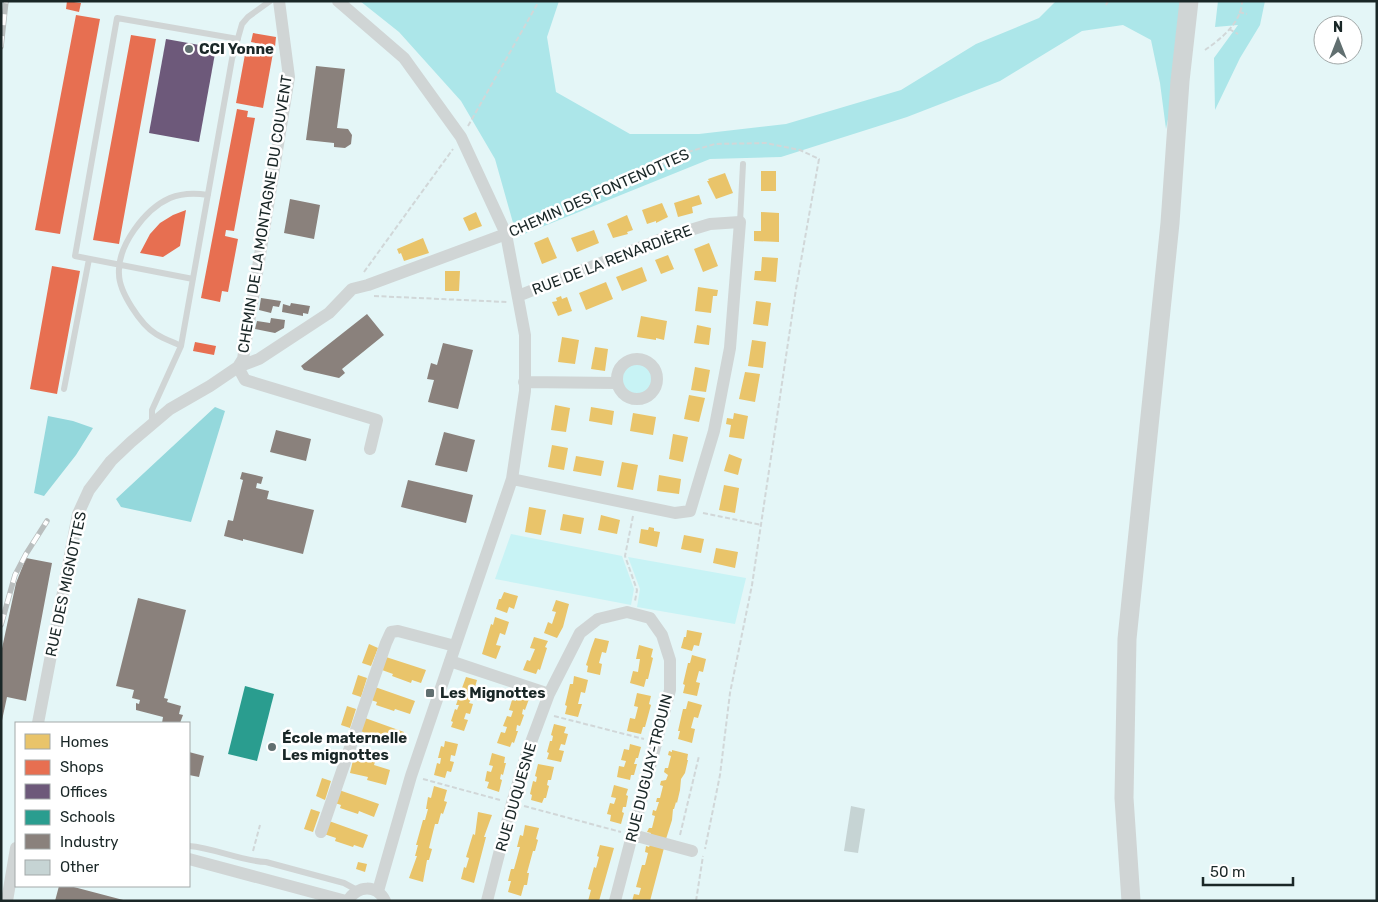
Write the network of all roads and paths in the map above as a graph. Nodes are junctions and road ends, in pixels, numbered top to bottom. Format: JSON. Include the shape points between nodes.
{"nodes":[{"id":1,"x":270,"y":1,"type":"edge"},
{"id":2,"x":279,"y":1,"type":"edge"},
{"id":3,"x":338,"y":1,"type":"edge"},
{"id":4,"x":539,"y":1,"type":"edge"},
{"id":5,"x":1108,"y":1,"type":"edge"},
{"id":6,"x":1189,"y":1,"type":"edge"},
{"id":7,"x":1200,"y":1,"type":"edge"},
{"id":8,"x":1242,"y":1,"type":"edge"},
{"id":9,"x":1106,"y":5,"type":"dead end"},
{"id":10,"x":1239,"y":12,"type":"junction"},
{"id":11,"x":1247,"y":14,"type":"dead end"},
{"id":12,"x":1229,"y":29,"type":"junction"},
{"id":13,"x":1238,"y":34,"type":"dead end"},
{"id":14,"x":238,"y":40,"type":"junction"},
{"id":15,"x":1205,"y":50,"type":"dead end"},
{"id":16,"x":462,"y":137,"type":"junction"},
{"id":17,"x":743,"y":164,"type":"dead end"},
{"id":18,"x":208,"y":195,"type":"junction"},
{"id":19,"x":740,"y":222,"type":"junction"},
{"id":20,"x":1170,"y":223,"type":"junction"},
{"id":21,"x":506,"y":234,"type":"junction"},
{"id":22,"x":89,"y":258,"type":"junction"},
{"id":23,"x":120,"y":264,"type":"junction"},
{"id":24,"x":193,"y":279,"type":"junction"},
{"id":25,"x":350,"y":292,"type":"junction"},
{"id":26,"x":519,"y":299,"type":"junction"},
{"id":27,"x":181,"y":346,"type":"junction"},
{"id":28,"x":238,"y":367,"type":"junction"},
{"id":29,"x":524,"y":382,"type":"junction"},
{"id":30,"x":617,"y":383,"type":"dead end"},
{"id":31,"x":64,"y":389,"type":"dead end"},
{"id":32,"x":152,"y":424,"type":"junction"},
{"id":33,"x":370,"y":449,"type":"dead end"},
{"id":34,"x":512,"y":479,"type":"junction"},
{"id":35,"x":635,"y":504,"type":"junction"},
{"id":36,"x":690,"y":511,"type":"junction"},
{"id":37,"x":762,"y":525,"type":"junction"},
{"id":38,"x":633,"y":613,"type":"junction"},
{"id":39,"x":455,"y":646,"type":"junction"},
{"id":40,"x":450,"y":661,"type":"junction"},
{"id":41,"x":549,"y":694,"type":"junction"},
{"id":42,"x":542,"y":713,"type":"junction"},
{"id":43,"x":38,"y":722,"type":"edge"},
{"id":44,"x":657,"y":742,"type":"junction"},
{"id":45,"x":699,"y":756,"type":"dead end"},
{"id":46,"x":260,"y":825,"type":"dead end"},
{"id":47,"x":320,"y":832,"type":"dead end"},
{"id":48,"x":633,"y":835,"type":"junction"},
{"id":49,"x":190,"y":846,"type":"edge"},
{"id":50,"x":677,"y":847,"type":"junction"},
{"id":51,"x":692,"y":851,"type":"dead end"},
{"id":52,"x":15,"y":854,"type":"edge"},
{"id":53,"x":190,"y":860,"type":"edge"},
{"id":54,"x":253,"y":861,"type":"junction"},
{"id":55,"x":244,"y":874,"type":"junction"},
{"id":56,"x":357,"y":890,"type":"junction"},
{"id":57,"x":382,"y":896,"type":"edge"},
{"id":58,"x":7,"y":901,"type":"edge"},
{"id":59,"x":347,"y":901,"type":"edge"},
{"id":60,"x":487,"y":901,"type":"edge"},
{"id":61,"x":615,"y":901,"type":"edge"},
{"id":62,"x":696,"y":901,"type":"edge"},
{"id":63,"x":1131,"y":901,"type":"edge"}],
"edges":[{"from":1,"to":14,"type":"lane","via":[[242,24]]},
{"from":2,"to":28,"type":"street","name":"CHEMIN DE LA MONTAGNE DU COUVENT","via":[[290,77],[256,289],[243,359]]},
{"from":3,"to":16,"type":"street","via":[[404,58]]},
{"from":4,"to":16,"type":"path"},
{"from":5,"to":9,"type":"path"},
{"from":6,"to":20,"type":"main road"},
{"from":7,"to":20,"type":"main road","via":[[1192,81]]},
{"from":8,"to":10,"type":"path"},
{"from":10,"to":11,"type":"path"},
{"from":10,"to":12,"type":"path"},
{"from":12,"to":13,"type":"path"},
{"from":12,"to":15,"type":"path","via":[[1223,38]]},
{"from":14,"to":18,"type":"lane"},
{"from":14,"to":22,"type":"lane","via":[[117,18],[76,256]]},
{"from":16,"to":21,"type":"street"},
{"from":16,"to":25,"type":"path"},
{"from":17,"to":19,"type":"lane"},
{"from":18,"to":23,"type":"lane","via":[[195,193],[171,197],[154,208],[138,224],[122,251]]},
{"from":18,"to":24,"type":"lane"},
{"from":19,"to":26,"type":"street","name":"RUE DE LA RENARDIÈRE","via":[[710,224],[664,238]]},
{"from":19,"to":36,"type":"street","via":[[730,348],[714,431]]},
{"from":20,"to":63,"type":"main road","via":[[1127,639],[1124,798]]},
{"from":21,"to":25,"type":"street","name":"CHEMIN DES FONTENOTTES"},
{"from":21,"to":26,"type":"street"},
{"from":21,"to":37,"type":"path","name":"CHEMIN DES FONTENOTTES","via":[[608,191],[688,152],[715,144],[766,143],[800,150],[819,159],[796,289]]},
{"from":22,"to":23,"type":"lane"},
{"from":22,"to":31,"type":"lane"},
{"from":23,"to":24,"type":"lane"},
{"from":23,"to":27,"type":"lane","via":[[118,274],[136,314],[155,334]]},
{"from":24,"to":27,"type":"lane"},
{"from":25,"to":26,"type":"path"},
{"from":25,"to":28,"type":"street","name":"RUE DES MIGNOTTES","via":[[329,313],[259,359]]},
{"from":26,"to":29,"type":"street","via":[[525,335]]},
{"from":27,"to":32,"type":"lane","via":[[152,410]]},
{"from":28,"to":32,"type":"street","name":"RUE DES MIGNOTTES","via":[[170,409]]},
{"from":28,"to":33,"type":"street","via":[[245,380],[377,420]]},
{"from":29,"to":30,"type":"street"},
{"from":29,"to":34,"type":"street"},
{"from":32,"to":43,"type":"street","name":"RUE DES MIGNOTTES","via":[[98,477],[78,514]]},
{"from":34,"to":35,"type":"street"},
{"from":34,"to":39,"type":"street"},
{"from":35,"to":36,"type":"street","via":[[675,513]]},
{"from":35,"to":38,"type":"path","via":[[625,556],[637,590]]},
{"from":36,"to":37,"type":"path"},
{"from":37,"to":62,"type":"path"},
{"from":38,"to":41,"type":"street","via":[[598,619],[580,633]]},
{"from":38,"to":44,"type":"street","name":"RUE DUGUAY-TROUIN","via":[[650,618],[662,635],[670,660],[670,690]]},
{"from":39,"to":40,"type":"street"},
{"from":39,"to":47,"type":"street","via":[[391,632]]},
{"from":40,"to":41,"type":"street"},
{"from":40,"to":57,"type":"street","via":[[411,776]]},
{"from":41,"to":42,"type":"street","name":"RUE DUQUESNE"},
{"from":42,"to":44,"type":"path"},
{"from":42,"to":60,"type":"street","name":"RUE DUQUESNE","via":[[512,803]]},
{"from":44,"to":48,"type":"street","name":"RUE DUGUAY-TROUIN"},
{"from":45,"to":50,"type":"path"},
{"from":46,"to":54,"type":"path"},
{"from":48,"to":50,"type":"street"},
{"from":48,"to":61,"type":"street","name":"RUE DUGUAY-TROUIN"},
{"from":49,"to":54,"type":"lane"},
{"from":50,"to":51,"type":"street"},
{"from":52,"to":58,"type":"street"},
{"from":53,"to":55,"type":"street"},
{"from":54,"to":55,"type":"lane"},
{"from":54,"to":56,"type":"lane","via":[[324,877]]},
{"from":55,"to":59,"type":"street"},
{"from":56,"to":57,"type":"street","via":[[370,888]]},
{"from":56,"to":59,"type":"street"}]}
